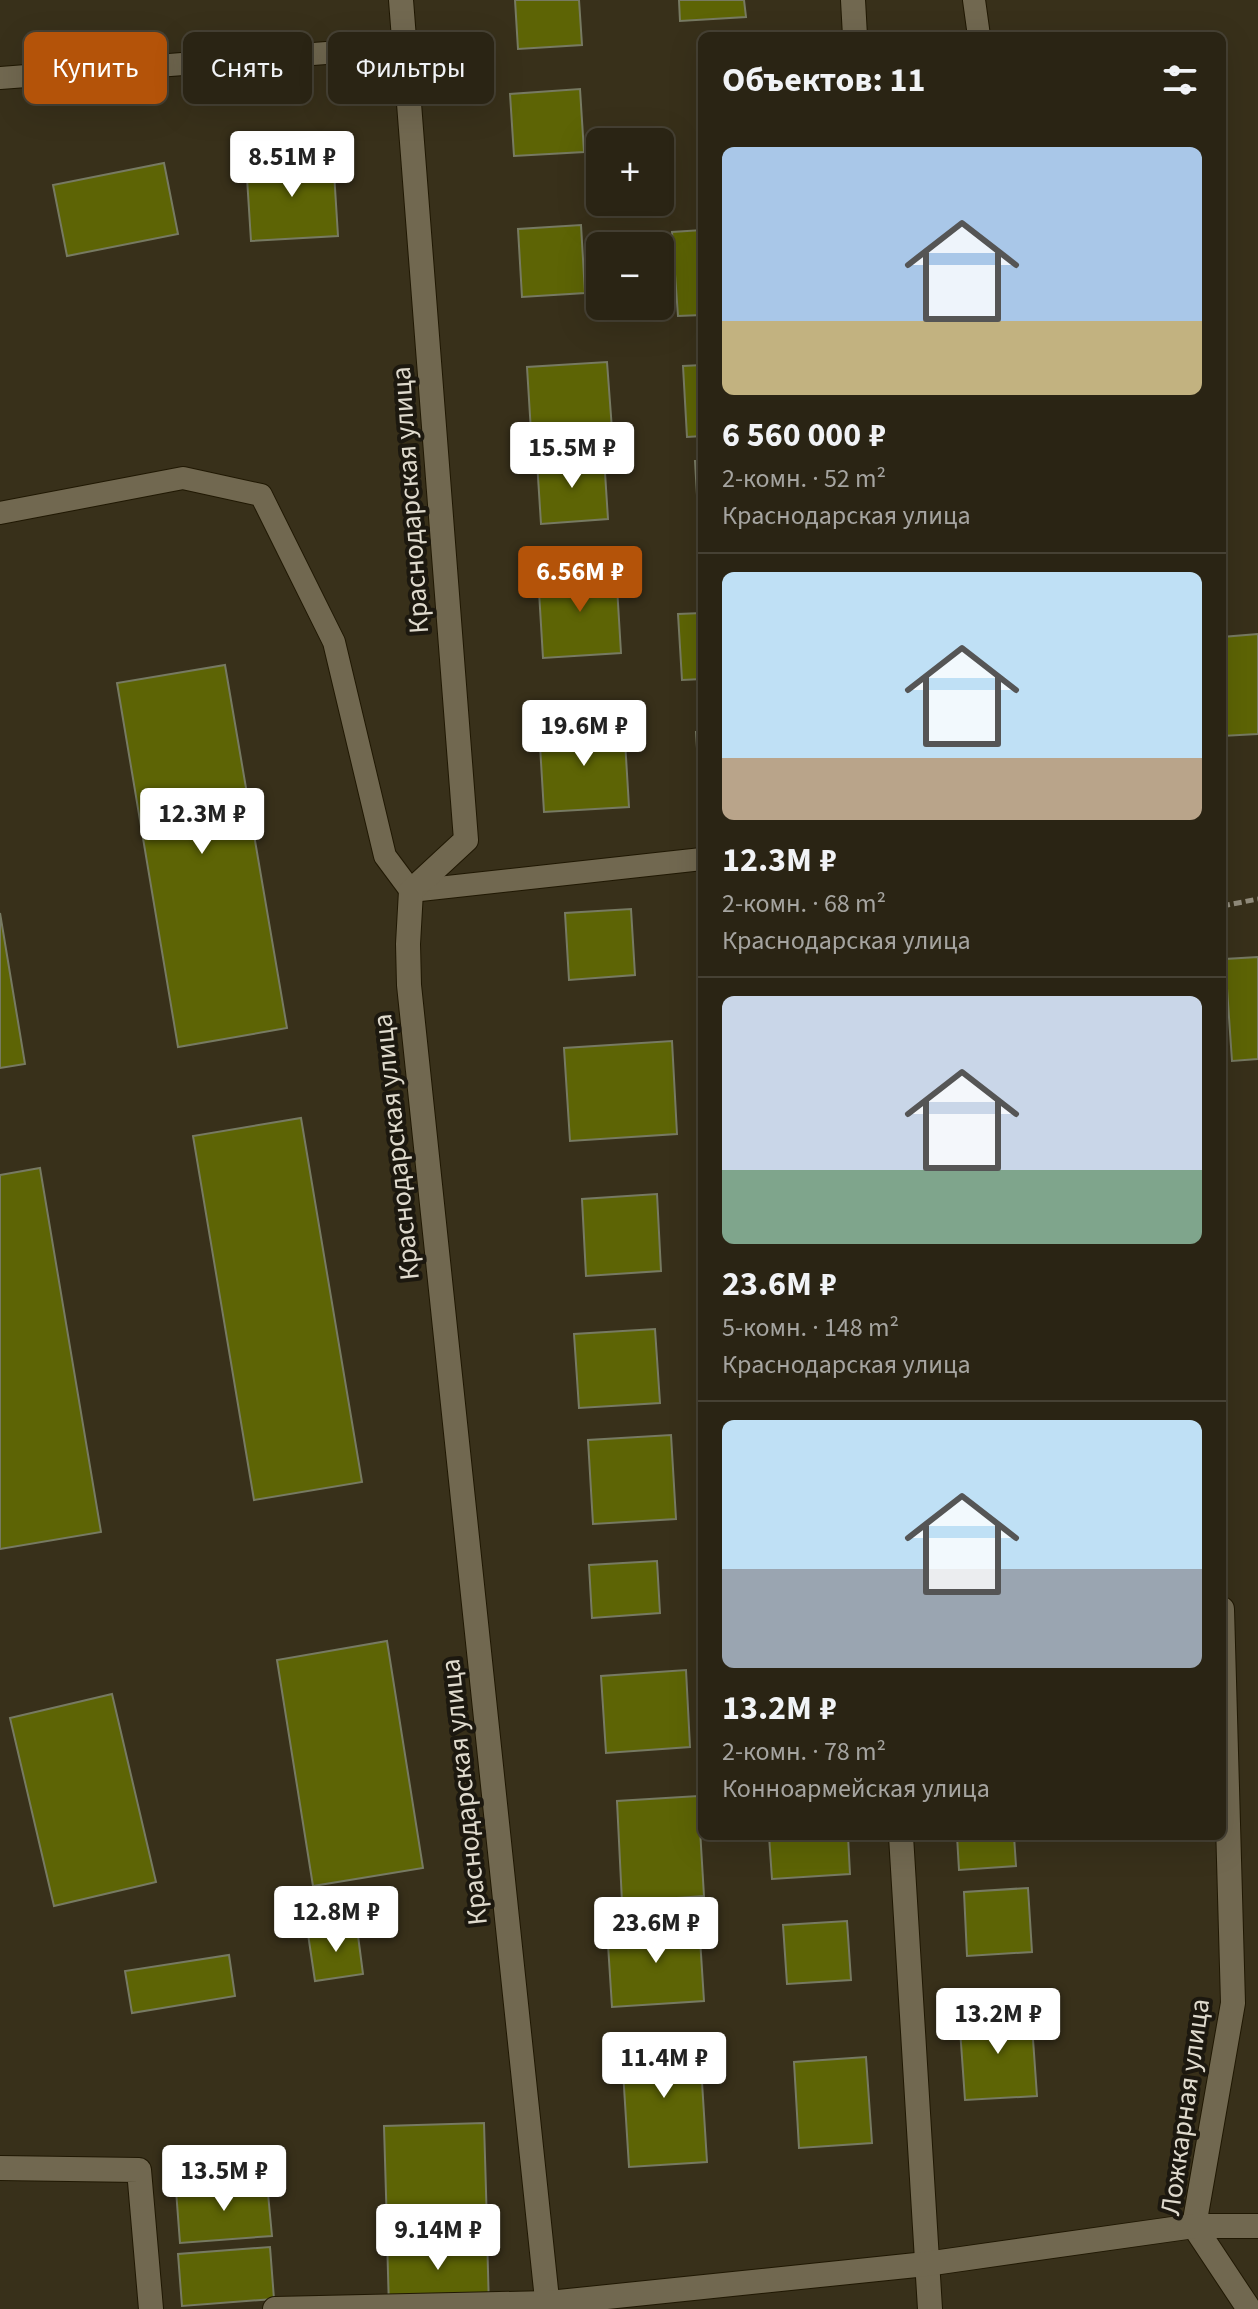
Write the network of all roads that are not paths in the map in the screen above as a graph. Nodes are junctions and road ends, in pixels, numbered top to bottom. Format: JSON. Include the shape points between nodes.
{"nodes":[{"id":1,"x":401,"y":0,"type":"edge"},
{"id":2,"x":853,"y":0,"type":"edge"},
{"id":3,"x":974,"y":0,"type":"edge"},
{"id":4,"x":404,"y":32,"type":"edge"},
{"id":5,"x":855,"y":32,"type":"edge"},
{"id":6,"x":978,"y":32,"type":"edge"},
{"id":7,"x":328,"y":53,"type":"edge"},
{"id":8,"x":0,"y":78,"type":"edge"},
{"id":9,"x":409,"y":104,"type":"edge"},
{"id":10,"x":0,"y":513,"type":"edge"},
{"id":11,"x":698,"y":859,"type":"edge"},
{"id":12,"x":411,"y":891,"type":"junction"},
{"id":13,"x":1226,"y":1752,"type":"edge"},
{"id":14,"x":901,"y":1840,"type":"edge"},
{"id":15,"x":0,"y":2168,"type":"edge"},
{"id":16,"x":1194,"y":2226,"type":"junction"},
{"id":17,"x":1258,"y":2226,"type":"edge"},
{"id":18,"x":926,"y":2264,"type":"junction"},
{"id":19,"x":548,"y":2306,"type":"edge"},
{"id":20,"x":151,"y":2309,"type":"edge"},
{"id":21,"x":275,"y":2309,"type":"edge"},
{"id":22,"x":930,"y":2309,"type":"edge"},
{"id":23,"x":1249,"y":2309,"type":"edge"}],
"edges":[{"from":1,"to":4,"type":"street","name":"Краснодарская улица"},
{"from":2,"to":5,"type":"street"},
{"from":3,"to":6,"type":"lane"},
{"from":7,"to":8,"type":"lane"},
{"from":9,"to":12,"type":"street","name":"Краснодарская улица","via":[[466,840]]},
{"from":10,"to":12,"type":"lane","via":[[183,478],[261,495],[334,642],[385,856]]},
{"from":11,"to":12,"type":"lane"},
{"from":12,"to":19,"type":"street","name":"Краснодарская улица","via":[[409,985]]},
{"from":13,"to":16,"type":"street","name":"Ложкарная улица","via":[[1233,2003]]},
{"from":14,"to":18,"type":"street"},
{"from":15,"to":20,"type":"street","via":[[139,2170]]},
{"from":16,"to":17,"type":"street"},
{"from":16,"to":18,"type":"street"},
{"from":16,"to":23,"type":"street","name":"Ложкарная улица"},
{"from":18,"to":19,"type":"street"},
{"from":18,"to":22,"type":"street"},
{"from":19,"to":21,"type":"street"}]}
